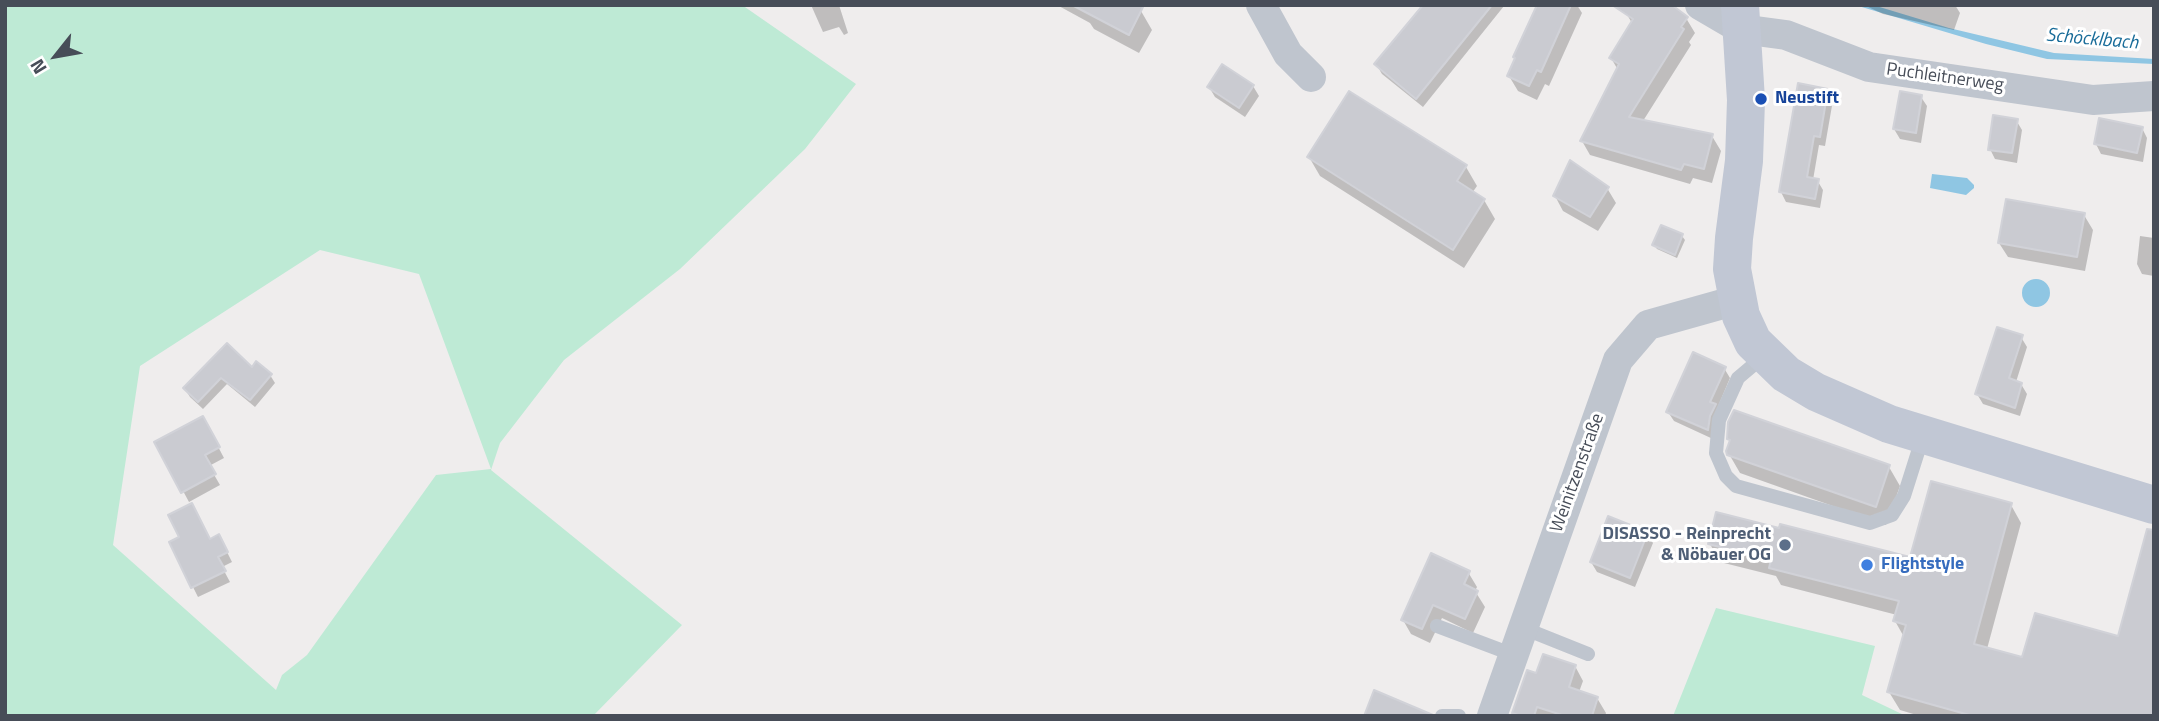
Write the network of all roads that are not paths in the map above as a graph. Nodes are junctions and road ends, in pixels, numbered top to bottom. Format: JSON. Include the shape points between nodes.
{"nodes":[{"id":1,"x":1261,"y":5,"type":"edge"},
{"id":2,"x":1700,"y":5,"type":"edge"},
{"id":3,"x":1740,"y":17,"type":"edge"},
{"id":4,"x":1311,"y":77,"type":"dead end"},
{"id":5,"x":2154,"y":96,"type":"edge"},
{"id":6,"x":1737,"y":300,"type":"junction"},
{"id":7,"x":1765,"y":355,"type":"junction"},
{"id":8,"x":1924,"y":435,"type":"junction"},
{"id":9,"x":2154,"y":505,"type":"edge"},
{"id":10,"x":1437,"y":626,"type":"dead end"},
{"id":11,"x":1519,"y":641,"type":"junction"},
{"id":12,"x":1588,"y":653,"type":"dead end"},
{"id":13,"x":1442,"y":716,"type":"edge"},
{"id":14,"x":1459,"y":716,"type":"edge"},
{"id":15,"x":1492,"y":716,"type":"edge"}],
"edges":[{"from":1,"to":4,"type":"street","via":[[1288,54]]},
{"from":2,"to":3,"type":"street"},
{"from":3,"to":5,"type":"street","name":"Puchleitnerweg","via":[[1869,67],[2093,100]]},
{"from":3,"to":6,"type":"main road","via":[[1746,100],[1732,269]]},
{"from":6,"to":7,"type":"main road","via":[[1754,342]]},
{"from":6,"to":11,"type":"street","name":"Weinitzenstraße","via":[[1648,325],[1618,360]]},
{"from":7,"to":8,"type":"main road","via":[[1816,392]]},
{"from":7,"to":8,"type":"lane","via":[[1738,378],[1719,420],[1716,453],[1736,486],[1870,523],[1892,514],[1904,496]]},
{"from":8,"to":9,"type":"main road"},
{"from":10,"to":11,"type":"lane"},
{"from":11,"to":12,"type":"lane"},
{"from":11,"to":15,"type":"street","name":"Weinitzenstraße"},
{"from":13,"to":14,"type":"lane"}]}
